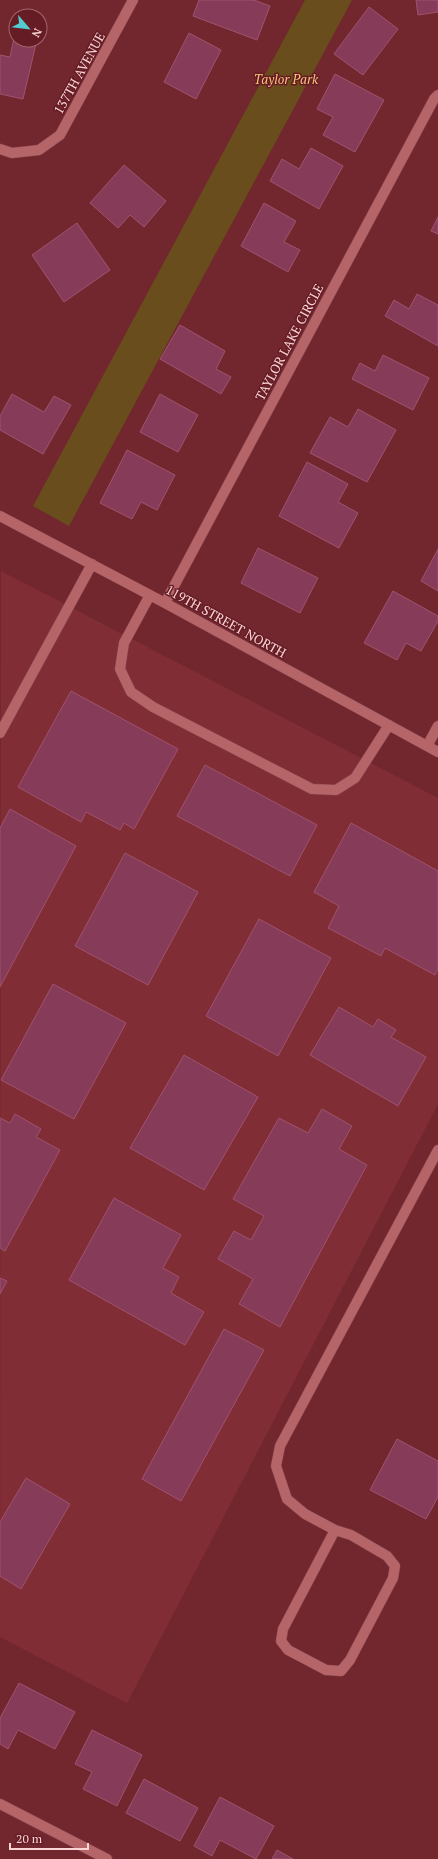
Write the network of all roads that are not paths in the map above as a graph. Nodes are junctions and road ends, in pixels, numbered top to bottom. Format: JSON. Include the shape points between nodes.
{"nodes":[{"id":1,"x":134,"y":0,"type":"edge"},
{"id":2,"x":438,"y":95,"type":"edge"},
{"id":3,"x":0,"y":150,"type":"edge"},
{"id":4,"x":0,"y":516,"type":"edge"},
{"id":5,"x":92,"y":564,"type":"junction"},
{"id":6,"x":150,"y":595,"type":"junction"},
{"id":7,"x":165,"y":603,"type":"junction"},
{"id":8,"x":389,"y":725,"type":"junction"},
{"id":9,"x":438,"y":726,"type":"edge"},
{"id":10,"x":0,"y":733,"type":"edge"},
{"id":11,"x":427,"y":746,"type":"junction"},
{"id":12,"x":438,"y":752,"type":"edge"},
{"id":13,"x":438,"y":1150,"type":"edge"},
{"id":14,"x":335,"y":1530,"type":"junction"},
{"id":15,"x":0,"y":1804,"type":"edge"},
{"id":16,"x":107,"y":1859,"type":"edge"}],
"edges":[{"from":1,"to":3,"type":"street","name":"137TH AVENUE","via":[[60,135],[39,150],[12,153]]},
{"from":2,"to":7,"type":"street","name":"TAYLOR LAKE CIRCLE"},
{"from":4,"to":5,"type":"street","name":"119TH STREET NORTH"},
{"from":5,"to":6,"type":"street","name":"119TH STREET NORTH"},
{"from":5,"to":10,"type":"street"},
{"from":6,"to":7,"type":"street","name":"119TH STREET NORTH"},
{"from":6,"to":8,"type":"street","via":[[124,643],[120,669],[131,692],[153,707],[312,789],[336,790],[355,778]]},
{"from":7,"to":8,"type":"street","name":"119TH STREET NORTH"},
{"from":8,"to":11,"type":"street","name":"119TH STREET NORTH"},
{"from":9,"to":11,"type":"street"},
{"from":11,"to":12,"type":"street","name":"119TH STREET NORTH"},
{"from":13,"to":14,"type":"street","via":[[280,1446],[276,1466],[287,1499],[305,1514]]},
{"from":14,"to":14,"type":"street","via":[[283,1629],[281,1641],[288,1650],[326,1670],[341,1671],[350,1660],[390,1585],[395,1566],[387,1556],[351,1535]]},
{"from":15,"to":16,"type":"street"}]}
